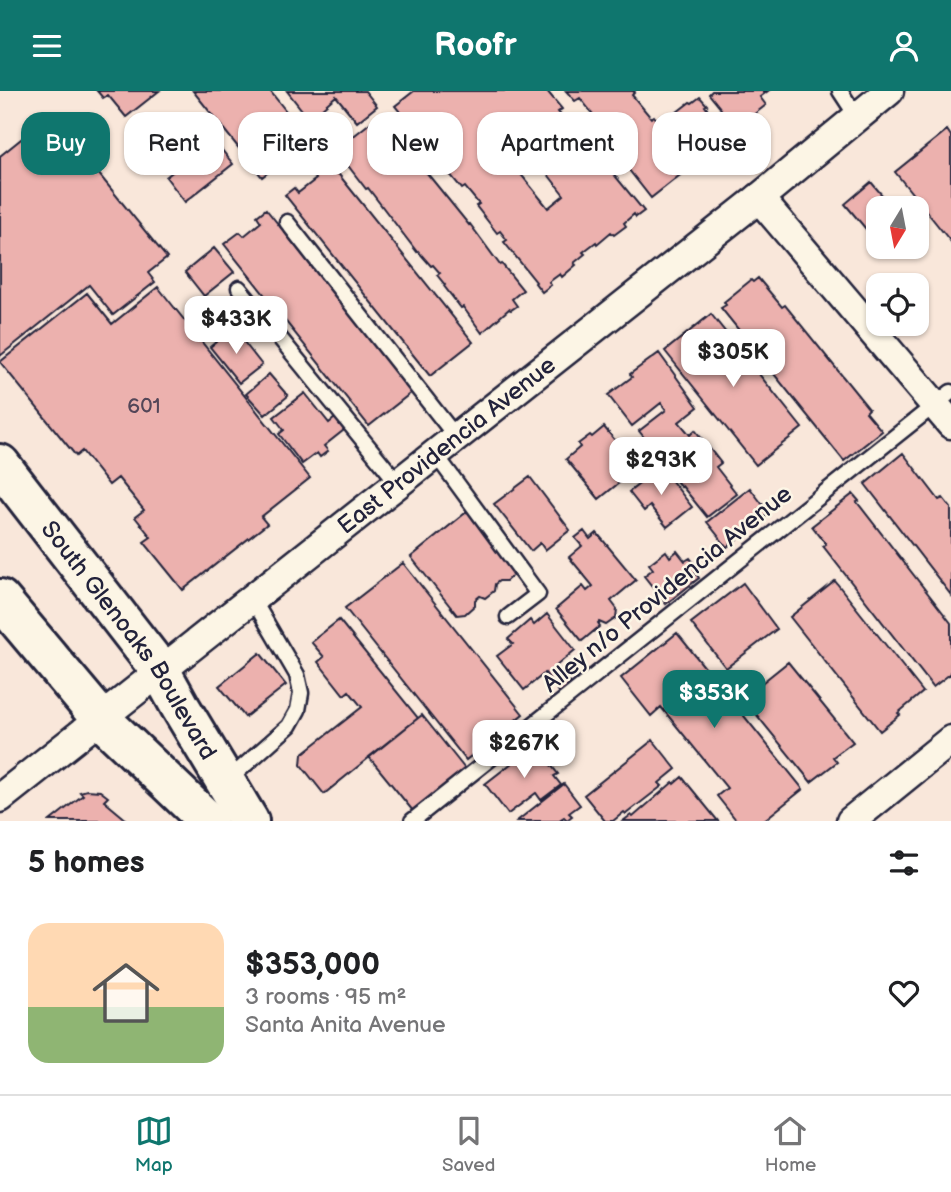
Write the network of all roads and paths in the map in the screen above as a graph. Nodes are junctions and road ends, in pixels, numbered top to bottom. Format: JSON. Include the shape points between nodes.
{"nodes":[{"id":1,"x":840,"y":91,"type":"edge"},
{"id":2,"x":889,"y":91,"type":"edge"},
{"id":3,"x":857,"y":117,"type":"junction"},
{"id":4,"x":759,"y":198,"type":"junction"},
{"id":5,"x":287,"y":222,"type":"dead end"},
{"id":6,"x":239,"y":288,"type":"dead end"},
{"id":7,"x":946,"y":407,"type":"edge"},
{"id":8,"x":446,"y":446,"type":"junction"},
{"id":9,"x":0,"y":464,"type":"edge"},
{"id":10,"x":398,"y":484,"type":"junction"},
{"id":11,"x":252,"y":598,"type":"junction"},
{"id":12,"x":0,"y":599,"type":"edge"},
{"id":13,"x":508,"y":617,"type":"dead end"},
{"id":14,"x":160,"y":670,"type":"junction"},
{"id":15,"x":100,"y":718,"type":"junction"},
{"id":16,"x":951,"y":740,"type":"edge"},
{"id":17,"x":226,"y":782,"type":"junction"},
{"id":18,"x":0,"y":798,"type":"edge"},
{"id":19,"x":208,"y":821,"type":"edge"},
{"id":20,"x":249,"y":821,"type":"edge"},
{"id":21,"x":412,"y":821,"type":"edge"},
{"id":22,"x":850,"y":821,"type":"edge"}],
"edges":[{"from":1,"to":3,"type":"lane"},
{"from":2,"to":3,"type":"street","name":"East Providencia Avenue"},
{"from":3,"to":4,"type":"street","name":"East Providencia Avenue"},
{"from":4,"to":7,"type":"street"},
{"from":4,"to":8,"type":"street","name":"East Providencia Avenue"},
{"from":5,"to":8,"type":"lane"},
{"from":6,"to":10,"type":"lane"},
{"from":7,"to":21,"type":"lane","name":"Alley n/o Providencia Avenue"},
{"from":8,"to":10,"type":"street","name":"East Providencia Avenue"},
{"from":8,"to":13,"type":"lane","via":[[538,594]]},
{"from":9,"to":14,"type":"main road","name":"South Glenoaks Boulevard"},
{"from":10,"to":11,"type":"street","name":"East Providencia Avenue"},
{"from":11,"to":14,"type":"street","name":"East Providencia Avenue"},
{"from":11,"to":17,"type":"lane","via":[[297,675],[301,692],[289,726]]},
{"from":12,"to":15,"type":"main road","name":"South Glenoaks Boulevard"},
{"from":14,"to":15,"type":"street","name":"East Providencia Avenue"},
{"from":14,"to":17,"type":"main road","name":"South Glenoaks Boulevard"},
{"from":15,"to":18,"type":"street","name":"East Providencia Avenue"},
{"from":15,"to":19,"type":"main road","name":"South Glenoaks Boulevard"},
{"from":16,"to":22,"type":"street"},
{"from":17,"to":20,"type":"main road","name":"South Glenoaks Boulevard"}]}
